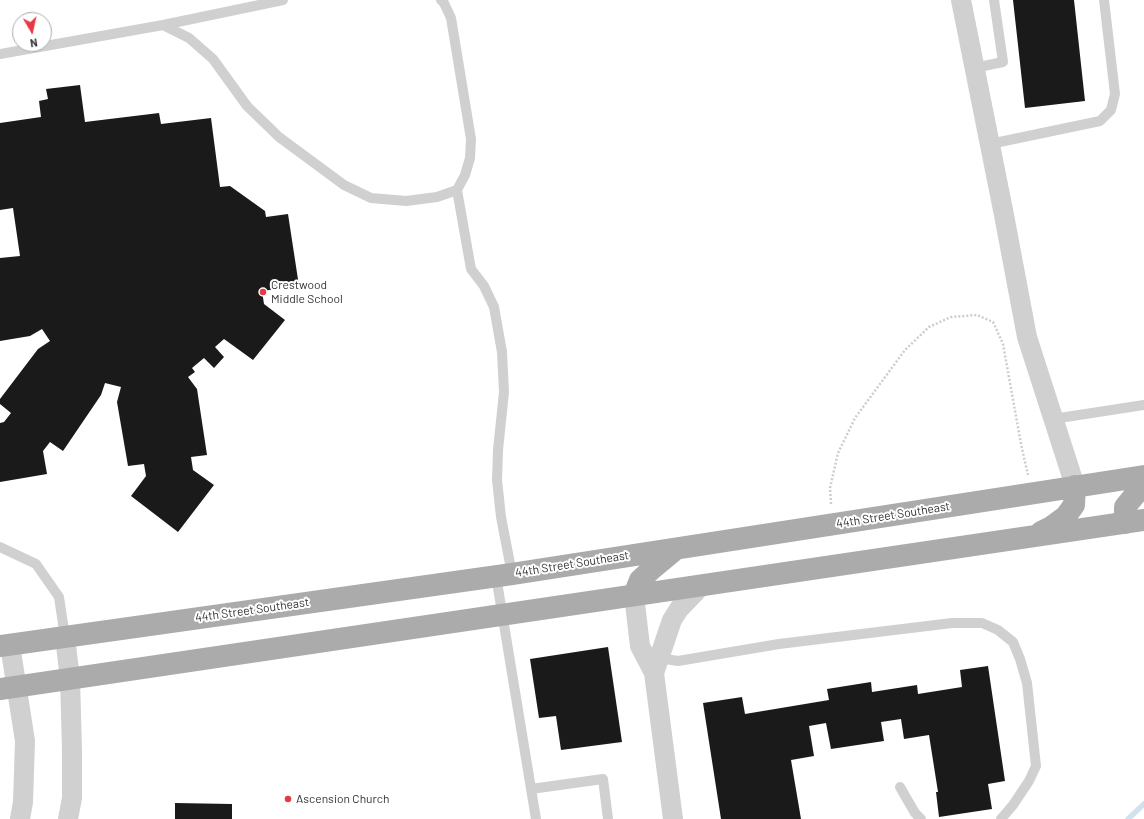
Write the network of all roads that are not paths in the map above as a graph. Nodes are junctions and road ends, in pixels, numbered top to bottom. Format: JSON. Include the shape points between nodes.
{"nodes":[{"id":1,"x":283,"y":0,"type":"edge"},
{"id":2,"x":441,"y":0,"type":"edge"},
{"id":3,"x":961,"y":0,"type":"edge"},
{"id":4,"x":994,"y":0,"type":"edge"},
{"id":5,"x":1104,"y":0,"type":"edge"},
{"id":6,"x":163,"y":25,"type":"junction"},
{"id":7,"x":0,"y":54,"type":"edge"},
{"id":8,"x":974,"y":68,"type":"junction"},
{"id":9,"x":990,"y":144,"type":"junction"},
{"id":10,"x":456,"y":190,"type":"junction"},
{"id":11,"x":1144,"y":405,"type":"edge"},
{"id":12,"x":1053,"y":419,"type":"junction"},
{"id":13,"x":1144,"y":476,"type":"edge"},
{"id":14,"x":1075,"y":486,"type":"junction"},
{"id":15,"x":1144,"y":486,"type":"edge"},
{"id":16,"x":1134,"y":521,"type":"edge"},
{"id":17,"x":1029,"y":537,"type":"junction"},
{"id":18,"x":0,"y":547,"type":"edge"},
{"id":19,"x":677,"y":548,"type":"junction"},
{"id":20,"x":504,"y":575,"type":"junction"},
{"id":21,"x":702,"y":585,"type":"junction"},
{"id":22,"x":634,"y":595,"type":"junction"},
{"id":23,"x":502,"y":615,"type":"junction"},
{"id":24,"x":65,"y":637,"type":"junction"},
{"id":25,"x":5,"y":646,"type":"edge"},
{"id":26,"x":657,"y":666,"type":"junction"},
{"id":27,"x":70,"y":679,"type":"junction"},
{"id":28,"x":8,"y":688,"type":"edge"},
{"id":29,"x":900,"y":786,"type":"dead end"},
{"id":30,"x":531,"y":789,"type":"junction"},
{"id":31,"x":20,"y":819,"type":"edge"},
{"id":32,"x":68,"y":819,"type":"edge"},
{"id":33,"x":536,"y":819,"type":"edge"},
{"id":34,"x":608,"y":819,"type":"edge"},
{"id":35,"x":673,"y":819,"type":"edge"},
{"id":36,"x":921,"y":819,"type":"edge"},
{"id":37,"x":1001,"y":819,"type":"edge"}],
"edges":[{"from":1,"to":6,"type":"lane"},
{"from":2,"to":10,"type":"lane","via":[[451,18],[471,139],[470,158],[465,175]]},
{"from":3,"to":8,"type":"street"},
{"from":4,"to":8,"type":"lane","via":[[1003,62]]},
{"from":5,"to":9,"type":"lane","via":[[1114,94],[1111,110],[1100,121]]},
{"from":6,"to":7,"type":"lane"},
{"from":6,"to":10,"type":"lane","via":[[189,38],[213,59],[247,106],[279,137],[344,185],[372,198],[406,202],[437,197]]},
{"from":8,"to":9,"type":"street"},
{"from":9,"to":12,"type":"street","via":[[1027,337]]},
{"from":10,"to":20,"type":"lane","via":[[471,269],[484,286],[494,307],[502,352],[504,392],[498,450],[498,480]]},
{"from":11,"to":12,"type":"lane"},
{"from":12,"to":14,"type":"street"},
{"from":13,"to":14,"type":"main road","name":"44th Street Southeast"},
{"from":14,"to":17,"type":"main road","via":[[1074,505],[1066,516],[1051,527]]},
{"from":14,"to":19,"type":"main road","name":"44th Street Southeast"},
{"from":15,"to":16,"type":"main road","via":[[1125,507]]},
{"from":16,"to":17,"type":"main road"},
{"from":17,"to":21,"type":"main road"},
{"from":18,"to":24,"type":"lane","via":[[36,564],[58,597]]},
{"from":19,"to":20,"type":"main road","name":"44th Street Southeast"},
{"from":19,"to":22,"type":"main road","via":[[640,580]]},
{"from":20,"to":23,"type":"lane"},
{"from":20,"to":24,"type":"main road","name":"44th Street Southeast"},
{"from":21,"to":22,"type":"main road"},
{"from":21,"to":26,"type":"street","via":[[672,620]]},
{"from":22,"to":23,"type":"main road"},
{"from":22,"to":26,"type":"street","via":[[640,646]]},
{"from":23,"to":27,"type":"main road"},
{"from":23,"to":30,"type":"lane"},
{"from":24,"to":25,"type":"main road","name":"44th Street Southeast"},
{"from":24,"to":27,"type":"street"},
{"from":25,"to":28,"type":"street"},
{"from":26,"to":35,"type":"street"},
{"from":26,"to":37,"type":"lane","via":[[779,644],[952,623],[982,623],[998,630],[1013,642],[1027,683],[1036,766],[1029,781]]},
{"from":27,"to":28,"type":"main road"},
{"from":27,"to":32,"type":"street","via":[[72,798]]},
{"from":28,"to":31,"type":"street","via":[[25,741]]},
{"from":29,"to":36,"type":"lane","via":[[915,814]]},
{"from":30,"to":33,"type":"lane"},
{"from":30,"to":34,"type":"lane","via":[[603,779]]}]}
